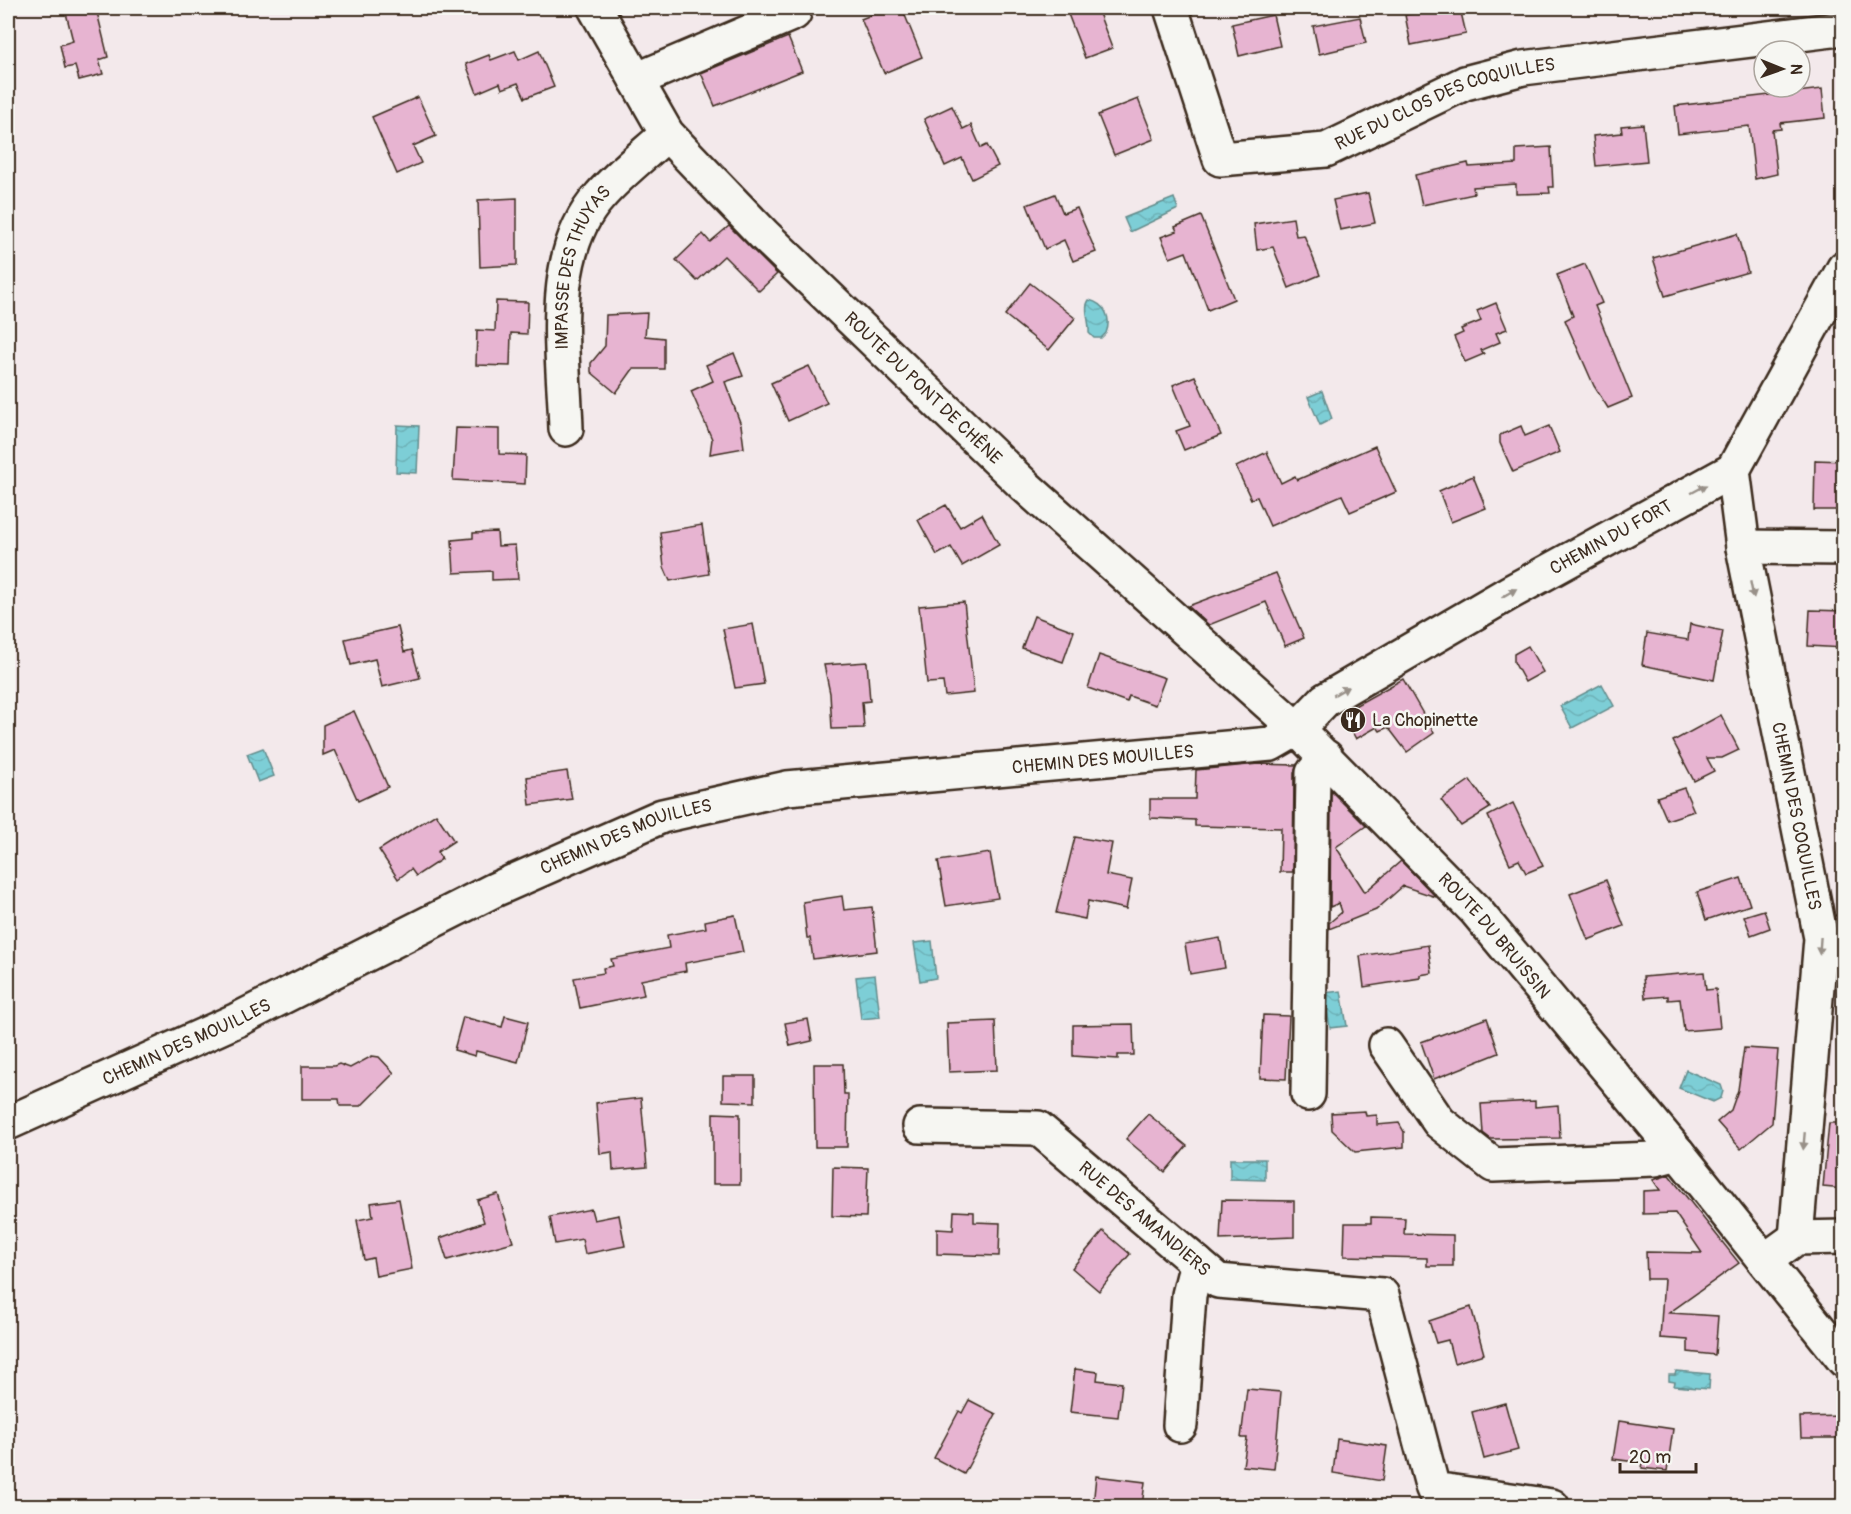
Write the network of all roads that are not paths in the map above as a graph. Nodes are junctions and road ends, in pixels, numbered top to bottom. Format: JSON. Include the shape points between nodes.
{"nodes":[{"id":1,"x":595,"y":8,"type":"edge"},
{"id":2,"x":752,"y":8,"type":"edge"},
{"id":3,"x":1171,"y":8,"type":"edge"},
{"id":4,"x":794,"y":13,"type":"dead end"},
{"id":5,"x":1835,"y":28,"type":"edge"},
{"id":6,"x":630,"y":70,"type":"junction"},
{"id":7,"x":667,"y":134,"type":"junction"},
{"id":8,"x":1844,"y":268,"type":"edge"},
{"id":9,"x":566,"y":429,"type":"dead end"},
{"id":10,"x":1732,"y":470,"type":"junction"},
{"id":11,"x":1743,"y":547,"type":"junction"},
{"id":12,"x":1844,"y":548,"type":"edge"},
{"id":13,"x":1297,"y":729,"type":"junction"},
{"id":14,"x":1326,"y":757,"type":"junction"},
{"id":15,"x":1386,"y":1045,"type":"dead end"},
{"id":16,"x":1308,"y":1094,"type":"dead end"},
{"id":17,"x":8,"y":1123,"type":"edge"},
{"id":18,"x":920,"y":1126,"type":"dead end"},
{"id":19,"x":1678,"y":1153,"type":"junction"},
{"id":20,"x":1844,"y":1237,"type":"edge"},
{"id":21,"x":1796,"y":1238,"type":"junction"},
{"id":22,"x":1763,"y":1262,"type":"junction"},
{"id":23,"x":1197,"y":1263,"type":"junction"},
{"id":24,"x":1844,"y":1360,"type":"edge"},
{"id":25,"x":1180,"y":1425,"type":"dead end"},
{"id":26,"x":1552,"y":1506,"type":"edge"}],
"edges":[{"from":1,"to":6,"type":"street","name":"ROUTE DU PONT DE CHÊNE"},
{"from":2,"to":6,"type":"street"},
{"from":3,"to":5,"type":"street","name":"RUE DU CLOS DES COQUILLES","via":[[1220,159],[1326,150],[1465,83],[1523,69]]},
{"from":4,"to":6,"type":"street"},
{"from":6,"to":7,"type":"street","name":"ROUTE DU PONT DE CHÊNE"},
{"from":7,"to":9,"type":"street","name":"IMPASSE DES THUYAS","via":[[598,197],[573,239],[562,286]]},
{"from":7,"to":13,"type":"street","name":"ROUTE DU PONT DE CHÊNE","via":[[764,235],[1025,486]]},
{"from":8,"to":10,"type":"street"},
{"from":10,"to":11,"type":"street","name":"CHEMIN DES COQUILLES"},
{"from":13,"to":10,"type":"street","name":"CHEMIN DU FORT","one_way":true,"via":[[1325,700]]},
{"from":11,"to":12,"type":"street"},
{"from":11,"to":21,"type":"street","name":"CHEMIN DES COQUILLES","one_way":true,"via":[[1821,938]]},
{"from":13,"to":14,"type":"street","name":"ROUTE DU BRUISSIN"},
{"from":13,"to":17,"type":"street","name":"CHEMIN DES MOUILLES","via":[[1270,744],[787,788],[662,816],[494,890],[237,1020]]},
{"from":14,"to":16,"type":"street","via":[[1313,772]]},
{"from":14,"to":19,"type":"street","name":"ROUTE DU BRUISSIN","via":[[1476,911]]},
{"from":15,"to":19,"type":"street","via":[[1439,1122],[1493,1165],[1655,1159]]},
{"from":18,"to":23,"type":"street","name":"RUE DES AMANDIERS","via":[[1038,1128]]},
{"from":19,"to":22,"type":"street","name":"ROUTE DU BRUISSIN"},
{"from":20,"to":21,"type":"street"},
{"from":21,"to":22,"type":"street"},
{"from":22,"to":24,"type":"street","name":"ROUTE DU BRUISSIN"},
{"from":23,"to":25,"type":"street","via":[[1189,1295]]},
{"from":23,"to":26,"type":"street","name":"RUE DES AMANDIERS","via":[[1218,1281],[1382,1295],[1433,1489]]}]}
